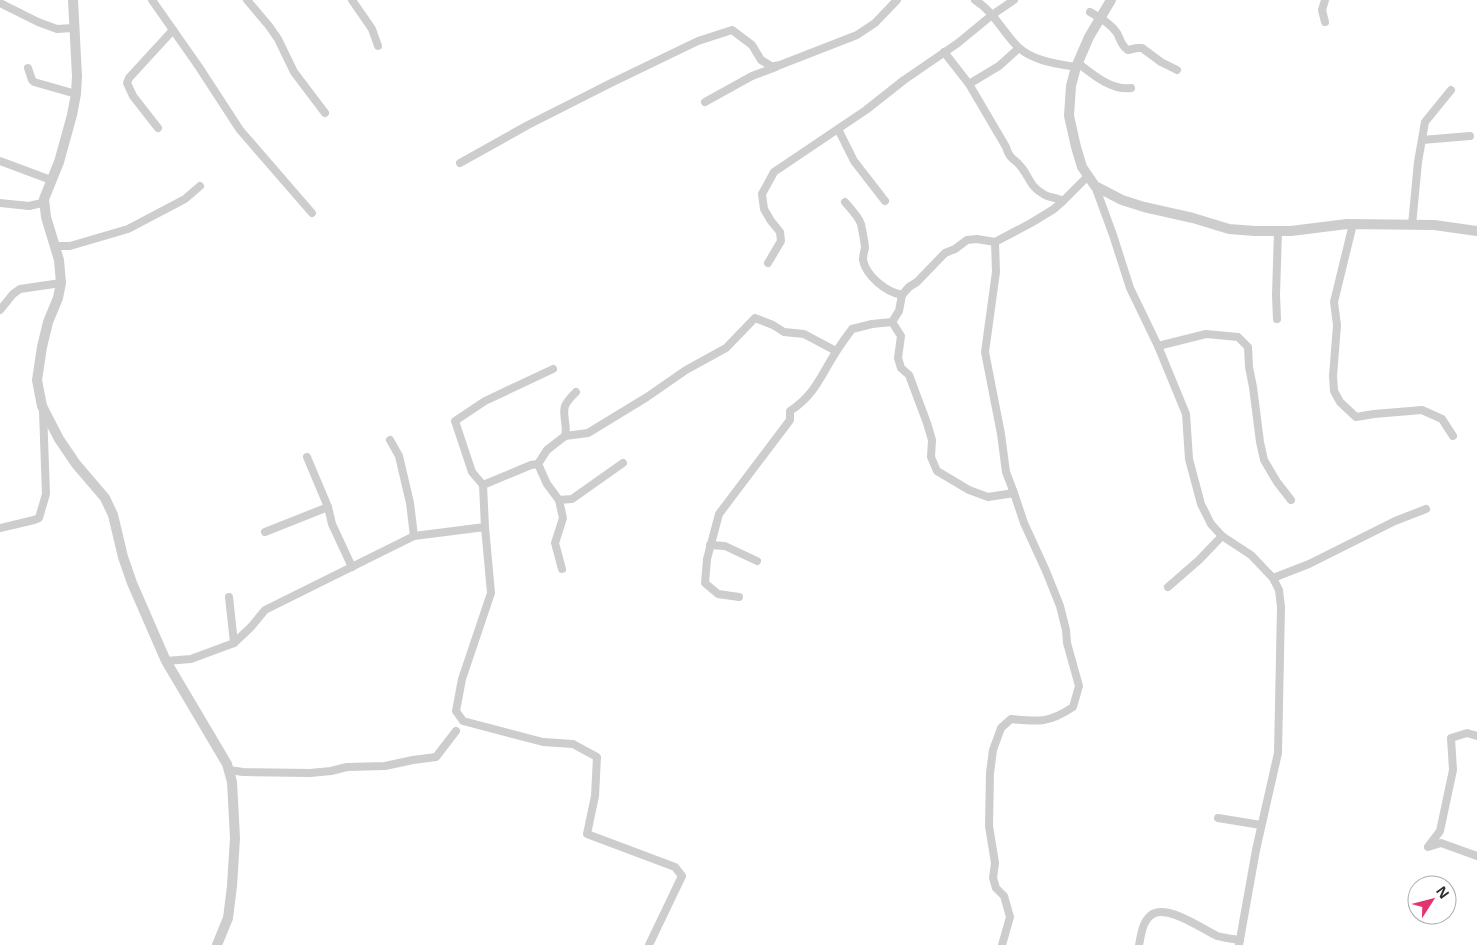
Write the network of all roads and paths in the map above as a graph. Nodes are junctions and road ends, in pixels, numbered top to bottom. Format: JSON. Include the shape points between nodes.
{"nodes":[{"id":1,"x":73,"y":0,"type":"edge"},
{"id":2,"x":152,"y":0,"type":"edge"},
{"id":3,"x":247,"y":0,"type":"edge"},
{"id":4,"x":352,"y":0,"type":"edge"},
{"id":5,"x":897,"y":0,"type":"edge"},
{"id":6,"x":975,"y":0,"type":"edge"},
{"id":7,"x":1014,"y":0,"type":"edge"},
{"id":8,"x":1111,"y":0,"type":"edge"},
{"id":9,"x":1325,"y":0,"type":"edge"},
{"id":10,"x":0,"y":4,"type":"edge"},
{"id":11,"x":1090,"y":12,"type":"dead end"},
{"id":12,"x":992,"y":16,"type":"junction"},
{"id":13,"x":1100,"y":18,"type":"junction"},
{"id":14,"x":1325,"y":22,"type":"dead end"},
{"id":15,"x":73,"y":28,"type":"junction"},
{"id":16,"x":173,"y":30,"type":"junction"},
{"id":17,"x":378,"y":46,"type":"dead end"},
{"id":18,"x":1019,"y":48,"type":"junction"},
{"id":19,"x":944,"y":52,"type":"junction"},
{"id":20,"x":780,"y":65,"type":"junction"},
{"id":21,"x":1077,"y":65,"type":"junction"},
{"id":22,"x":28,"y":68,"type":"dead end"},
{"id":23,"x":1177,"y":70,"type":"dead end"},
{"id":24,"x":969,"y":84,"type":"junction"},
{"id":25,"x":1131,"y":88,"type":"dead end"},
{"id":26,"x":1451,"y":90,"type":"dead end"},
{"id":27,"x":76,"y":94,"type":"junction"},
{"id":28,"x":705,"y":102,"type":"dead end"},
{"id":29,"x":325,"y":113,"type":"dead end"},
{"id":30,"x":158,"y":128,"type":"dead end"},
{"id":31,"x":838,"y":128,"type":"junction"},
{"id":32,"x":1470,"y":136,"type":"dead end"},
{"id":33,"x":1422,"y":140,"type":"junction"},
{"id":34,"x":0,"y":161,"type":"edge"},
{"id":35,"x":460,"y":164,"type":"dead end"},
{"id":36,"x":1088,"y":176,"type":"junction"},
{"id":37,"x":51,"y":180,"type":"junction"},
{"id":38,"x":200,"y":186,"type":"dead end"},
{"id":39,"x":1095,"y":186,"type":"junction"},
{"id":40,"x":44,"y":199,"type":"junction"},
{"id":41,"x":885,"y":201,"type":"dead end"},
{"id":42,"x":845,"y":202,"type":"dead end"},
{"id":43,"x":1063,"y":202,"type":"junction"},
{"id":44,"x":0,"y":203,"type":"edge"},
{"id":45,"x":312,"y":213,"type":"dead end"},
{"id":46,"x":1353,"y":224,"type":"junction"},
{"id":47,"x":1412,"y":225,"type":"junction"},
{"id":48,"x":1278,"y":231,"type":"junction"},
{"id":49,"x":1477,"y":231,"type":"edge"},
{"id":50,"x":995,"y":242,"type":"junction"},
{"id":51,"x":55,"y":246,"type":"junction"},
{"id":52,"x":768,"y":262,"type":"dead end"},
{"id":53,"x":61,"y":283,"type":"junction"},
{"id":54,"x":902,"y":295,"type":"junction"},
{"id":55,"x":0,"y":310,"type":"edge"},
{"id":56,"x":1277,"y":319,"type":"dead end"},
{"id":57,"x":892,"y":322,"type":"junction"},
{"id":58,"x":1158,"y":346,"type":"junction"},
{"id":59,"x":836,"y":351,"type":"junction"},
{"id":60,"x":552,"y":369,"type":"dead end"},
{"id":61,"x":576,"y":392,"type":"dead end"},
{"id":62,"x":42,"y":406,"type":"junction"},
{"id":63,"x":565,"y":436,"type":"junction"},
{"id":64,"x":1453,"y":436,"type":"dead end"},
{"id":65,"x":390,"y":440,"type":"dead end"},
{"id":66,"x":307,"y":457,"type":"dead end"},
{"id":67,"x":623,"y":463,"type":"dead end"},
{"id":68,"x":538,"y":464,"type":"junction"},
{"id":69,"x":484,"y":485,"type":"junction"},
{"id":70,"x":1014,"y":493,"type":"junction"},
{"id":71,"x":559,"y":500,"type":"junction"},
{"id":72,"x":1291,"y":500,"type":"dead end"},
{"id":73,"x":328,"y":507,"type":"junction"},
{"id":74,"x":1426,"y":509,"type":"dead end"},
{"id":75,"x":484,"y":527,"type":"junction"},
{"id":76,"x":0,"y":528,"type":"edge"},
{"id":77,"x":265,"y":532,"type":"dead end"},
{"id":78,"x":414,"y":536,"type":"junction"},
{"id":79,"x":1222,"y":536,"type":"junction"},
{"id":80,"x":710,"y":545,"type":"junction"},
{"id":81,"x":757,"y":561,"type":"dead end"},
{"id":82,"x":352,"y":567,"type":"junction"},
{"id":83,"x":562,"y":569,"type":"dead end"},
{"id":84,"x":1273,"y":578,"type":"junction"},
{"id":85,"x":1168,"y":587,"type":"dead end"},
{"id":86,"x":229,"y":597,"type":"dead end"},
{"id":87,"x":739,"y":597,"type":"dead end"},
{"id":88,"x":234,"y":642,"type":"junction"},
{"id":89,"x":166,"y":661,"type":"junction"},
{"id":90,"x":456,"y":731,"type":"dead end"},
{"id":91,"x":1477,"y":736,"type":"edge"},
{"id":92,"x":229,"y":770,"type":"junction"},
{"id":93,"x":1218,"y":818,"type":"dead end"},
{"id":94,"x":1261,"y":825,"type":"junction"},
{"id":95,"x":1477,"y":856,"type":"edge"},
{"id":96,"x":1240,"y":943,"type":"edge"},
{"id":97,"x":217,"y":945,"type":"edge"},
{"id":98,"x":649,"y":945,"type":"edge"},
{"id":99,"x":1002,"y":945,"type":"edge"},
{"id":100,"x":1139,"y":945,"type":"edge"}],
"edges":[{"from":1,"to":15,"type":"street"},
{"from":2,"to":16,"type":"street"},
{"from":3,"to":29,"type":"street","via":[[278,39],[294,72]]},
{"from":4,"to":17,"type":"street","via":[[372,29]]},
{"from":5,"to":20,"type":"street","via":[[875,23],[857,35]]},
{"from":6,"to":12,"type":"street"},
{"from":7,"to":12,"type":"street"},
{"from":8,"to":13,"type":"street"},
{"from":9,"to":14,"type":"street","via":[[1322,10]]},
{"from":10,"to":15,"type":"street","via":[[57,29]]},
{"from":11,"to":13,"type":"street"},
{"from":12,"to":18,"type":"street"},
{"from":12,"to":19,"type":"street"},
{"from":13,"to":21,"type":"street"},
{"from":13,"to":23,"type":"street","via":[[1113,28],[1123,47],[1128,50],[1142,48]]},
{"from":15,"to":27,"type":"street"},
{"from":16,"to":30,"type":"street","via":[[127,83]]},
{"from":16,"to":45,"type":"street","via":[[240,130]]},
{"from":18,"to":21,"type":"street","via":[[1042,61]]},
{"from":18,"to":24,"type":"street","via":[[999,66]]},
{"from":19,"to":24,"type":"street"},
{"from":19,"to":31,"type":"street"},
{"from":20,"to":28,"type":"street","via":[[752,76]]},
{"from":20,"to":35,"type":"street","via":[[769,67],[752,44],[732,30],[722,32],[611,83]]},
{"from":21,"to":25,"type":"street","via":[[1118,88]]},
{"from":21,"to":36,"type":"street","via":[[1071,86],[1069,116],[1082,167]]},
{"from":22,"to":27,"type":"street","via":[[34,82]]},
{"from":24,"to":43,"type":"street","via":[[1009,156],[1022,168],[1028,181],[1046,196]]},
{"from":26,"to":33,"type":"street","via":[[1426,122]]},
{"from":27,"to":37,"type":"street","via":[[59,162]]},
{"from":31,"to":41,"type":"street","via":[[854,161]]},
{"from":31,"to":52,"type":"street","via":[[774,172],[768,182],[762,194],[764,209],[780,232],[781,241]]},
{"from":32,"to":33,"type":"street"},
{"from":33,"to":47,"type":"street"},
{"from":34,"to":37,"type":"street"},
{"from":36,"to":39,"type":"street"},
{"from":36,"to":43,"type":"street"},
{"from":37,"to":40,"type":"street"},
{"from":38,"to":51,"type":"street","via":[[185,200],[128,229],[70,246]]},
{"from":39,"to":48,"type":"street","via":[[1129,202],[1229,229]]},
{"from":39,"to":58,"type":"street","via":[[1130,288]]},
{"from":40,"to":44,"type":"street","via":[[42,203],[29,206]]},
{"from":40,"to":51,"type":"street"},
{"from":42,"to":54,"type":"street","via":[[861,223],[864,263],[874,280]]},
{"from":43,"to":50,"type":"street"},
{"from":46,"to":47,"type":"street"},
{"from":46,"to":48,"type":"street"},
{"from":46,"to":64,"type":"street","via":[[1334,302],[1337,325],[1332,376],[1334,391],[1340,402],[1356,417],[1422,410],[1442,419]]},
{"from":47,"to":49,"type":"street"},
{"from":48,"to":56,"type":"street"},
{"from":50,"to":54,"type":"street","via":[[967,240],[956,249],[945,252]]},
{"from":50,"to":70,"type":"street","via":[[996,272],[985,352],[1006,472]]},
{"from":51,"to":53,"type":"street"},
{"from":53,"to":55,"type":"street","via":[[20,289]]},
{"from":53,"to":62,"type":"street","via":[[42,347],[37,380]]},
{"from":54,"to":57,"type":"street","via":[[899,311]]},
{"from":57,"to":59,"type":"street","via":[[852,329]]},
{"from":57,"to":70,"type":"street","via":[[901,336],[898,358],[901,368],[909,375],[927,423],[932,440],[931,457],[937,471],[988,497]]},
{"from":58,"to":72,"type":"street","via":[[1206,334],[1238,337],[1248,347],[1264,460]]},
{"from":58,"to":79,"type":"street","via":[[1186,414],[1189,459],[1201,504],[1211,524]]},
{"from":59,"to":63,"type":"street","via":[[804,334],[784,332],[755,318],[726,348],[588,433]]},
{"from":59,"to":80,"type":"street","via":[[812,391],[790,411],[790,420],[719,514]]},
{"from":60,"to":69,"type":"street","via":[[486,401],[455,421],[472,472]]},
{"from":61,"to":63,"type":"street","via":[[566,405]]},
{"from":62,"to":76,"type":"street","via":[[46,494],[41,514],[34,520]]},
{"from":62,"to":89,"type":"street","via":[[59,440],[105,498],[113,514],[132,583]]},
{"from":63,"to":68,"type":"street","via":[[547,450]]},
{"from":65,"to":78,"type":"street","via":[[399,456]]},
{"from":66,"to":73,"type":"street"},
{"from":67,"to":71,"type":"street","via":[[572,499]]},
{"from":68,"to":69,"type":"street"},
{"from":68,"to":71,"type":"street"},
{"from":69,"to":75,"type":"street"},
{"from":70,"to":99,"type":"street","via":[[1060,606],[1079,686],[1074,707],[1061,715],[1042,722],[1011,719],[1002,728],[993,750],[989,826],[994,878],[1010,917]]},
{"from":71,"to":83,"type":"street","via":[[563,518],[555,543]]},
{"from":73,"to":77,"type":"street"},
{"from":73,"to":82,"type":"street","via":[[332,524]]},
{"from":74,"to":84,"type":"street"},
{"from":75,"to":78,"type":"street"},
{"from":75,"to":98,"type":"street","via":[[491,593],[462,679],[456,711],[463,721],[543,742],[573,744],[597,757],[595,796],[587,834],[675,867],[682,876]]},
{"from":78,"to":82,"type":"street"},
{"from":79,"to":84,"type":"street","via":[[1250,555]]},
{"from":79,"to":85,"type":"street"},
{"from":80,"to":81,"type":"street","via":[[725,546]]},
{"from":80,"to":87,"type":"street","via":[[704,583],[718,594]]},
{"from":82,"to":88,"type":"street","via":[[265,610]]},
{"from":84,"to":94,"type":"street","via":[[1281,606],[1278,753]]},
{"from":86,"to":88,"type":"street"},
{"from":88,"to":89,"type":"street","via":[[192,659]]},
{"from":89,"to":92,"type":"street"},
{"from":90,"to":92,"type":"street","via":[[436,757],[385,766],[356,766],[310,773]]},
{"from":91,"to":95,"type":"street","via":[[1466,733],[1451,738],[1453,770],[1440,831],[1428,847],[1441,843]]},
{"from":92,"to":97,"type":"street","via":[[235,838],[232,886],[228,918]]},
{"from":93,"to":94,"type":"street"},
{"from":94,"to":96,"type":"street"},
{"from":96,"to":100,"type":"street","via":[[1160,912],[1147,919]]}]}
